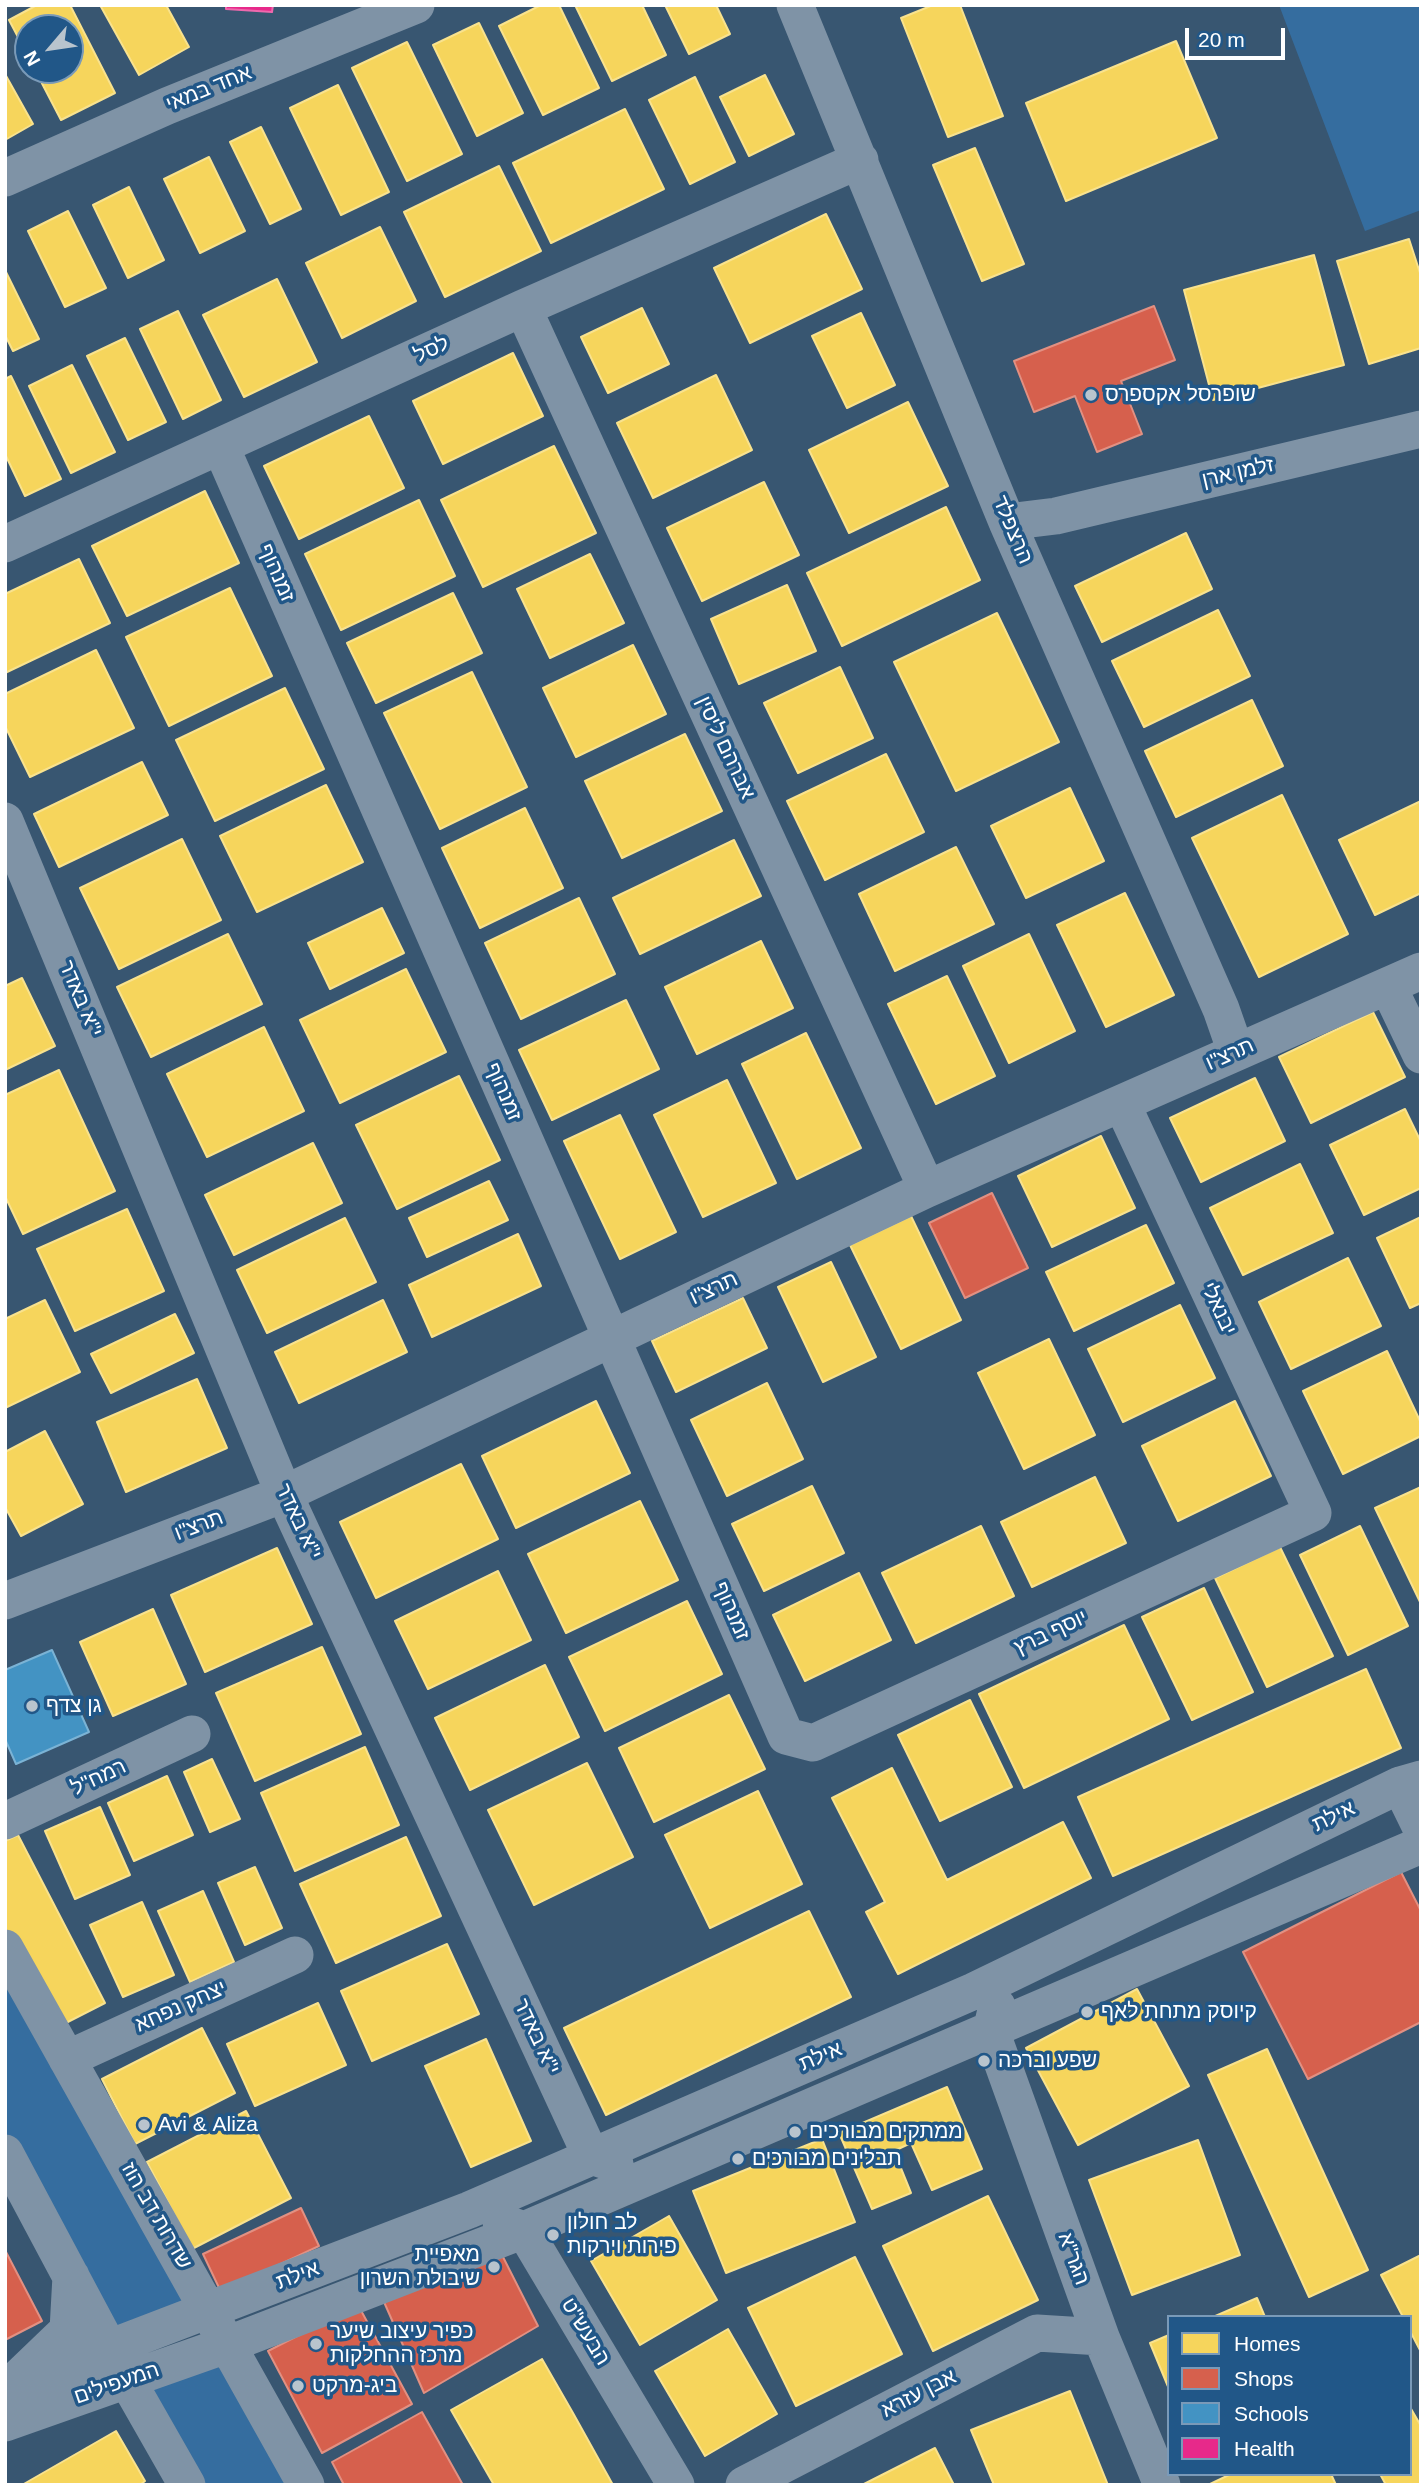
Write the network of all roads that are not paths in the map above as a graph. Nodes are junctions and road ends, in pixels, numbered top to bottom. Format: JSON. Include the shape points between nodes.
{"nodes":[{"id":1,"x":416,"y":5,"type":"edge"},
{"id":2,"x":794,"y":5,"type":"edge"},
{"id":3,"x":860,"y":160,"type":"junction"},
{"id":4,"x":5,"y":178,"type":"edge"},
{"id":5,"x":523,"y":308,"type":"junction"},
{"id":6,"x":1421,"y":429,"type":"edge"},
{"id":7,"x":221,"y":447,"type":"junction"},
{"id":8,"x":1011,"y":529,"type":"junction"},
{"id":9,"x":5,"y":544,"type":"edge"},
{"id":10,"x":5,"y":821,"type":"edge"},
{"id":11,"x":1421,"y":971,"type":"edge"},
{"id":12,"x":1388,"y":986,"type":"junction"},
{"id":13,"x":1236,"y":1052,"type":"junction"},
{"id":14,"x":1421,"y":1055,"type":"edge"},
{"id":15,"x":1122,"y":1104,"type":"junction"},
{"id":16,"x":926,"y":1189,"type":"junction"},
{"id":17,"x":610,"y":1339,"type":"junction"},
{"id":18,"x":284,"y":1494,"type":"junction"},
{"id":19,"x":1313,"y":1513,"type":"joint"},
{"id":20,"x":5,"y":1601,"type":"edge"},
{"id":21,"x":192,"y":1734,"type":"dead end"},
{"id":22,"x":786,"y":1736,"type":"joint"},
{"id":23,"x":1410,"y":1782,"type":"edge"},
{"id":24,"x":5,"y":1821,"type":"edge"},
{"id":25,"x":1421,"y":1828,"type":"edge"},
{"id":26,"x":1421,"y":1845,"type":"edge"},
{"id":27,"x":5,"y":1948,"type":"edge"},
{"id":28,"x":295,"y":1955,"type":"dead end"},
{"id":29,"x":1015,"y":1971,"type":"junction"},
{"id":30,"x":991,"y":2031,"type":"junction"},
{"id":31,"x":67,"y":2059,"type":"junction"},
{"id":32,"x":5,"y":2153,"type":"edge"},
{"id":33,"x":591,"y":2156,"type":"junction"},
{"id":34,"x":649,"y":2177,"type":"junction"},
{"id":35,"x":468,"y":2210,"type":"junction"},
{"id":36,"x":524,"y":2230,"type":"junction"},
{"id":37,"x":71,"y":2275,"type":"junction"},
{"id":38,"x":210,"y":2310,"type":"junction"},
{"id":39,"x":1101,"y":2337,"type":"junction"},
{"id":40,"x":229,"y":2344,"type":"junction"},
{"id":41,"x":119,"y":2366,"type":"junction"},
{"id":42,"x":7,"y":2388,"type":"edge"},
{"id":43,"x":5,"y":2423,"type":"edge"},
{"id":44,"x":187,"y":2485,"type":"edge"},
{"id":45,"x":306,"y":2485,"type":"edge"},
{"id":46,"x":676,"y":2485,"type":"edge"},
{"id":47,"x":744,"y":2485,"type":"edge"},
{"id":48,"x":1162,"y":2485,"type":"edge"}],
"edges":[{"from":1,"to":4,"type":"street","name":"אחד במאי","via":[[167,106]]},
{"from":2,"to":3,"type":"street","name":"הרצפלד"},
{"from":3,"to":5,"type":"street","name":"לסל"},
{"from":3,"to":8,"type":"street","name":"הרצפלד"},
{"from":5,"to":7,"type":"street","name":"לסל"},
{"from":5,"to":16,"type":"street","name":"אברהם ליסין"},
{"from":6,"to":8,"type":"street","name":"זלמן ארן"},
{"from":7,"to":9,"type":"street","name":"לסל"},
{"from":7,"to":17,"type":"street","name":"זמנהוף"},
{"from":8,"to":13,"type":"street","name":"הרצפלד"},
{"from":10,"to":18,"type":"street","name":"י\"א באדר"},
{"from":11,"to":12,"type":"street","name":"תרצ\"ו"},
{"from":12,"to":13,"type":"street","name":"תרצ\"ו"},
{"from":12,"to":14,"type":"street"},
{"from":13,"to":15,"type":"street","name":"תרצ\"ו"},
{"from":15,"to":16,"type":"street","name":"תרצ\"ו"},
{"from":15,"to":19,"type":"street","name":"יבנאלי"},
{"from":16,"to":17,"type":"street","name":"תרצ\"ו"},
{"from":17,"to":18,"type":"street","name":"תרצ\"ו"},
{"from":17,"to":22,"type":"street","name":"זמנהוף"},
{"from":18,"to":20,"type":"street","name":"תרצ\"ו"},
{"from":18,"to":33,"type":"street","name":"י\"א באדר"},
{"from":19,"to":22,"type":"street","name":"יוסף ברץ","via":[[813,1743]]},
{"from":21,"to":24,"type":"street","name":"רמח\"ל"},
{"from":23,"to":25,"type":"street"},
{"from":23,"to":29,"type":"street","name":"אילת"},
{"from":26,"to":30,"type":"street","name":"אילת"},
{"from":27,"to":31,"type":"street","name":"שדרות דב הוז"},
{"from":28,"to":31,"type":"street","name":"יצחק נפחא"},
{"from":29,"to":30,"type":"street","via":[[997,2004]]},
{"from":29,"to":33,"type":"street","name":"אילת"},
{"from":30,"to":34,"type":"street","name":"אילת"},
{"from":30,"to":39,"type":"street","name":"הגר\"א"},
{"from":31,"to":38,"type":"street","name":"שדרות דב הוז"},
{"from":32,"to":37,"type":"street"},
{"from":33,"to":34,"type":"street"},
{"from":33,"to":35,"type":"street","name":"אילת"},
{"from":34,"to":36,"type":"street","name":"אילת"},
{"from":35,"to":36,"type":"street"},
{"from":35,"to":38,"type":"street","name":"אילת"},
{"from":36,"to":40,"type":"street","name":"אילת"},
{"from":36,"to":46,"type":"street","name":"הבעש\"ט"},
{"from":37,"to":41,"type":"street"},
{"from":37,"to":42,"type":"street","via":[[68,2330]]},
{"from":38,"to":40,"type":"street","name":"שדרות דב הוז"},
{"from":38,"to":41,"type":"street","name":"המעפילים"},
{"from":39,"to":47,"type":"street","name":"אבן עזרא","via":[[1037,2333]]},
{"from":39,"to":48,"type":"street","name":"הגר\"א"},
{"from":40,"to":41,"type":"street","name":"המעפילים"},
{"from":40,"to":45,"type":"street","name":"שדרות דב הוז"},
{"from":41,"to":42,"type":"street","name":"המעפילים"},
{"from":41,"to":43,"type":"street","name":"המעפילים"},
{"from":41,"to":44,"type":"street"}]}
